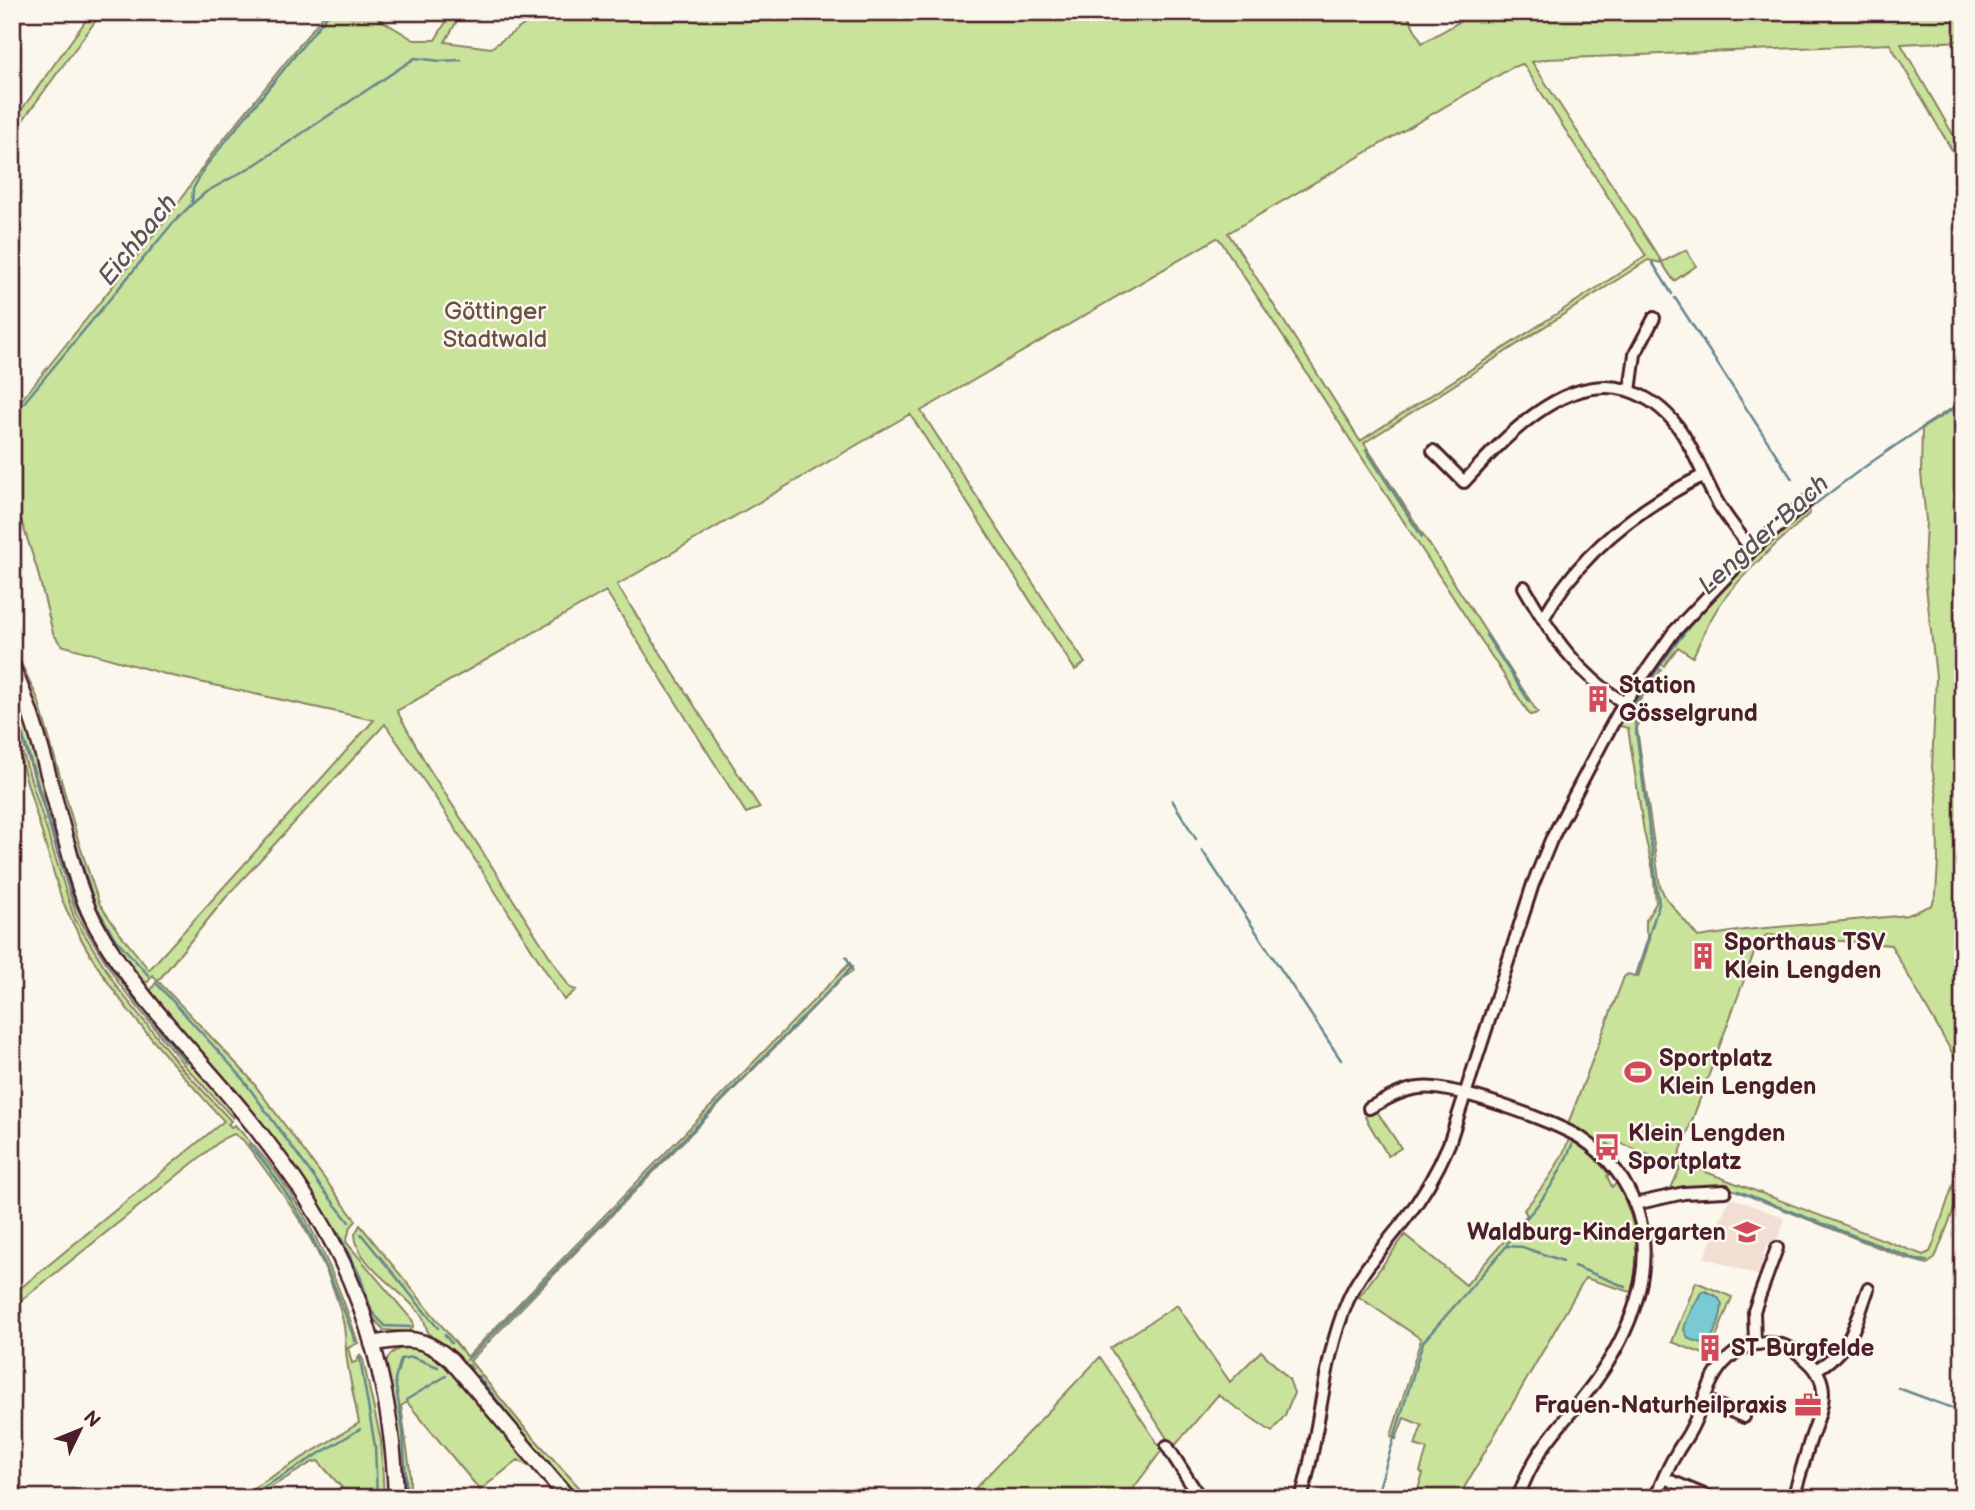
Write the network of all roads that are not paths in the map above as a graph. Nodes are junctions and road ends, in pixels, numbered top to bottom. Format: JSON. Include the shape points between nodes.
{"nodes":[{"id":1,"x":1654,"y":318,"type":"dead end"},
{"id":2,"x":1630,"y":391,"type":"junction"},
{"id":3,"x":1433,"y":451,"type":"dead end"},
{"id":4,"x":1704,"y":475,"type":"junction"},
{"id":5,"x":1807,"y":500,"type":"dead end"},
{"id":6,"x":1752,"y":550,"type":"junction"},
{"id":7,"x":1524,"y":587,"type":"dead end"},
{"id":8,"x":1543,"y":620,"type":"junction"},
{"id":9,"x":12,"y":667,"type":"edge"},
{"id":10,"x":1624,"y":703,"type":"junction"},
{"id":11,"x":1465,"y":1094,"type":"junction"},
{"id":12,"x":1369,"y":1108,"type":"dead end"},
{"id":13,"x":1725,"y":1191,"type":"dead end"},
{"id":14,"x":1635,"y":1204,"type":"junction"},
{"id":15,"x":1777,"y":1248,"type":"dead end"},
{"id":16,"x":1868,"y":1289,"type":"dead end"},
{"id":17,"x":1755,"y":1342,"type":"junction"},
{"id":18,"x":372,"y":1344,"type":"junction"},
{"id":19,"x":1816,"y":1370,"type":"junction"},
{"id":20,"x":1704,"y":1399,"type":"junction"},
{"id":21,"x":1744,"y":1416,"type":"dead end"},
{"id":22,"x":1167,"y":1446,"type":"dead end"},
{"id":23,"x":1664,"y":1478,"type":"junction"},
{"id":24,"x":1709,"y":1497,"type":"edge"},
{"id":25,"x":396,"y":1498,"type":"edge"},
{"id":26,"x":568,"y":1498,"type":"edge"},
{"id":27,"x":1200,"y":1498,"type":"edge"},
{"id":28,"x":1301,"y":1498,"type":"edge"},
{"id":29,"x":1518,"y":1498,"type":"edge"},
{"id":30,"x":1655,"y":1498,"type":"edge"},
{"id":31,"x":1793,"y":1498,"type":"edge"}],
"edges":[{"from":1,"to":2,"type":"street","via":[[1635,354]]},
{"from":2,"to":3,"type":"street","via":[[1595,387],[1572,393],[1506,438],[1465,482]]},
{"from":2,"to":4,"type":"street","via":[[1648,399],[1676,424]]},
{"from":4,"to":6,"type":"street","via":[[1725,515]]},
{"from":4,"to":8,"type":"street","via":[[1612,534],[1579,566]]},
{"from":5,"to":6,"type":"street"},
{"from":6,"to":10,"type":"street","via":[[1673,634]]},
{"from":7,"to":8,"type":"street"},
{"from":8,"to":10,"type":"street","via":[[1578,667]]},
{"from":9,"to":18,"type":"main road","via":[[91,916],[125,970],[244,1114],[317,1214],[351,1285]]},
{"from":10,"to":11,"type":"street","via":[[1541,864]]},
{"from":11,"to":12,"type":"street","via":[[1420,1087]]},
{"from":11,"to":14,"type":"street","via":[[1581,1138],[1619,1174]]},
{"from":11,"to":28,"type":"street","via":[[1449,1144],[1426,1190],[1348,1300],[1325,1378]]},
{"from":13,"to":14,"type":"street","via":[[1684,1193]]},
{"from":14,"to":29,"type":"street","via":[[1645,1252],[1642,1281],[1629,1321],[1594,1382],[1541,1448]]},
{"from":15,"to":17,"type":"street","via":[[1754,1311]]},
{"from":16,"to":19,"type":"street","via":[[1845,1347]]},
{"from":17,"to":19,"type":"street","via":[[1793,1350]]},
{"from":17,"to":20,"type":"street","via":[[1724,1363]]},
{"from":18,"to":25,"type":"main road","via":[[393,1439]]},
{"from":18,"to":26,"type":"main road","via":[[412,1339],[438,1348]]},
{"from":19,"to":31,"type":"street","via":[[1823,1408]]},
{"from":20,"to":21,"type":"street"},
{"from":20,"to":23,"type":"street"},
{"from":22,"to":27,"type":"street"},
{"from":23,"to":24,"type":"street"},
{"from":23,"to":30,"type":"street"}]}
